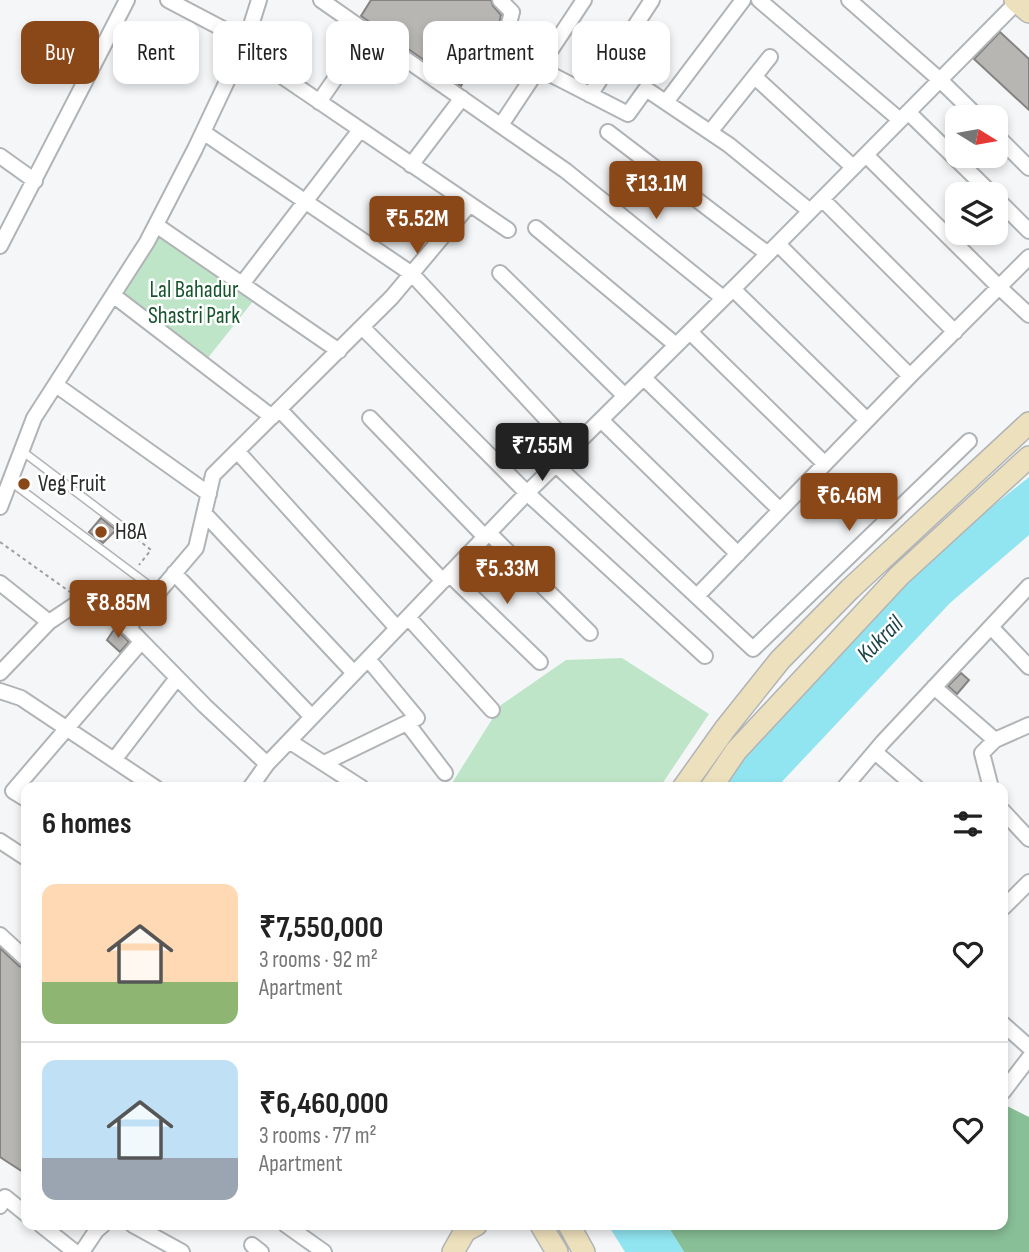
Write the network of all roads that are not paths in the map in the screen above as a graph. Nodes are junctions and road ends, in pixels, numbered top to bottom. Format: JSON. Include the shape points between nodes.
{"nodes":[{"id":1,"x":127,"y":0,"type":"edge"},
{"id":2,"x":168,"y":0,"type":"edge"},
{"id":3,"x":259,"y":0,"type":"edge"},
{"id":4,"x":321,"y":0,"type":"edge"},
{"id":5,"x":500,"y":0,"type":"edge"},
{"id":6,"x":584,"y":0,"type":"edge"},
{"id":7,"x":652,"y":0,"type":"edge"},
{"id":8,"x":743,"y":0,"type":"edge"},
{"id":9,"x":759,"y":0,"type":"edge"},
{"id":10,"x":849,"y":0,"type":"edge"},
{"id":11,"x":1020,"y":3,"type":"edge"},
{"id":12,"x":252,"y":21,"type":"edge"},
{"id":13,"x":351,"y":21,"type":"edge"},
{"id":14,"x":510,"y":21,"type":"edge"},
{"id":15,"x":213,"y":27,"type":"edge"},
{"id":16,"x":558,"y":39,"type":"edge"},
{"id":17,"x":770,"y":57,"type":"dead end"},
{"id":18,"x":409,"y":61,"type":"edge"},
{"id":19,"x":755,"y":77,"type":"junction"},
{"id":20,"x":558,"y":78,"type":"edge"},
{"id":21,"x":940,"y":80,"type":"junction"},
{"id":22,"x":226,"y":84,"type":"edge"},
{"id":23,"x":295,"y":84,"type":"edge"},
{"id":24,"x":331,"y":84,"type":"edge"},
{"id":25,"x":528,"y":84,"type":"edge"},
{"id":26,"x":590,"y":95,"type":"junction"},
{"id":27,"x":462,"y":98,"type":"junction"},
{"id":28,"x":319,"y":102,"type":"junction"},
{"id":29,"x":666,"y":102,"type":"junction"},
{"id":30,"x":966,"y":105,"type":"edge"},
{"id":31,"x":904,"y":116,"type":"junction"},
{"id":32,"x":501,"y":125,"type":"junction"},
{"id":33,"x":360,"y":130,"type":"junction"},
{"id":34,"x":608,"y":131,"type":"dead end"},
{"id":35,"x":203,"y":132,"type":"junction"},
{"id":36,"x":710,"y":132,"type":"junction"},
{"id":37,"x":1008,"y":147,"type":"edge"},
{"id":38,"x":866,"y":155,"type":"junction"},
{"id":39,"x":0,"y":156,"type":"edge"},
{"id":40,"x":411,"y":165,"type":"junction"},
{"id":41,"x":1028,"y":166,"type":"edge"},
{"id":42,"x":853,"y":167,"type":"junction"},
{"id":43,"x":35,"y":181,"type":"junction"},
{"id":44,"x":978,"y":182,"type":"edge"},
{"id":45,"x":822,"y":199,"type":"junction"},
{"id":46,"x":305,"y":201,"type":"junction"},
{"id":47,"x":469,"y":205,"type":"junction"},
{"id":48,"x":1008,"y":210,"type":"edge"},
{"id":49,"x":810,"y":211,"type":"junction"},
{"id":50,"x":156,"y":225,"type":"junction"},
{"id":51,"x":537,"y":228,"type":"dead end"},
{"id":52,"x":508,"y":230,"type":"dead end"},
{"id":53,"x":1029,"y":231,"type":"edge"},
{"id":54,"x":0,"y":246,"type":"edge"},
{"id":55,"x":773,"y":249,"type":"junction"},
{"id":56,"x":1029,"y":257,"type":"edge"},
{"id":57,"x":500,"y":273,"type":"dead end"},
{"id":58,"x":412,"y":274,"type":"junction"},
{"id":59,"x":242,"y":284,"type":"junction"},
{"id":60,"x":999,"y":287,"type":"junction"},
{"id":61,"x":728,"y":294,"type":"junction"},
{"id":62,"x":113,"y":295,"type":"junction"},
{"id":63,"x":1029,"y":315,"type":"edge"},
{"id":64,"x":362,"y":327,"type":"junction"},
{"id":65,"x":690,"y":332,"type":"junction"},
{"id":66,"x":955,"y":332,"type":"junction"},
{"id":67,"x":677,"y":345,"type":"junction"},
{"id":68,"x":339,"y":351,"type":"junction"},
{"id":69,"x":910,"y":376,"type":"junction"},
{"id":70,"x":643,"y":377,"type":"junction"},
{"id":71,"x":56,"y":384,"type":"junction"},
{"id":72,"x":625,"y":396,"type":"junction"},
{"id":73,"x":276,"y":413,"type":"junction"},
{"id":74,"x":370,"y":418,"type":"dead end"},
{"id":75,"x":601,"y":420,"type":"junction"},
{"id":76,"x":867,"y":420,"type":"junction"},
{"id":77,"x":1029,"y":423,"type":"edge"},
{"id":78,"x":969,"y":441,"type":"dead end"},
{"id":79,"x":573,"y":448,"type":"junction"},
{"id":80,"x":22,"y":450,"type":"junction"},
{"id":81,"x":237,"y":451,"type":"junction"},
{"id":82,"x":1029,"y":457,"type":"edge"},
{"id":83,"x":825,"y":464,"type":"junction"},
{"id":84,"x":556,"y":465,"type":"junction"},
{"id":85,"x":5,"y":477,"type":"edge"},
{"id":86,"x":527,"y":493,"type":"junction"},
{"id":87,"x":209,"y":494,"type":"junction"},
{"id":88,"x":0,"y":507,"type":"edge"},
{"id":89,"x":780,"y":510,"type":"junction"},
{"id":90,"x":204,"y":513,"type":"junction"},
{"id":91,"x":128,"y":532,"type":"road end"},
{"id":92,"x":487,"y":535,"type":"junction"},
{"id":93,"x":738,"y":554,"type":"junction"},
{"id":94,"x":174,"y":573,"type":"junction"},
{"id":95,"x":446,"y":578,"type":"junction"},
{"id":96,"x":0,"y":583,"type":"edge"},
{"id":97,"x":1029,"y":586,"type":"edge"},
{"id":98,"x":158,"y":592,"type":"junction"},
{"id":99,"x":697,"y":596,"type":"junction"},
{"id":100,"x":408,"y":617,"type":"junction"},
{"id":101,"x":49,"y":622,"type":"junction"},
{"id":102,"x":991,"y":627,"type":"junction"},
{"id":103,"x":128,"y":628,"type":"junction"},
{"id":104,"x":397,"y":628,"type":"junction"},
{"id":105,"x":590,"y":633,"type":"dead end"},
{"id":106,"x":141,"y":642,"type":"junction"},
{"id":107,"x":705,"y":656,"type":"dead end"},
{"id":108,"x":368,"y":659,"type":"junction"},
{"id":109,"x":540,"y":662,"type":"dead end"},
{"id":110,"x":1029,"y":667,"type":"edge"},
{"id":111,"x":0,"y":673,"type":"edge"},
{"id":112,"x":354,"y":673,"type":"junction"},
{"id":113,"x":177,"y":678,"type":"junction"},
{"id":114,"x":934,"y":687,"type":"junction"},
{"id":115,"x":0,"y":691,"type":"edge"},
{"id":116,"x":492,"y":710,"type":"dead end"},
{"id":117,"x":312,"y":717,"type":"junction"},
{"id":118,"x":407,"y":723,"type":"junction"},
{"id":119,"x":1029,"y":725,"type":"edge"},
{"id":120,"x":67,"y":729,"type":"junction"},
{"id":121,"x":995,"y":740,"type":"junction"},
{"id":122,"x":289,"y":741,"type":"junction"},
{"id":123,"x":875,"y":752,"type":"junction"},
{"id":124,"x":114,"y":760,"type":"junction"},
{"id":125,"x":324,"y":763,"type":"junction"},
{"id":126,"x":267,"y":764,"type":"junction"},
{"id":127,"x":445,"y":774,"type":"dead end"},
{"id":128,"x":22,"y":782,"type":"edge"},
{"id":129,"x":147,"y":782,"type":"edge"},
{"id":130,"x":254,"y":782,"type":"edge"},
{"id":131,"x":353,"y":782,"type":"edge"},
{"id":132,"x":687,"y":782,"type":"edge"},
{"id":133,"x":715,"y":782,"type":"edge"},
{"id":134,"x":849,"y":782,"type":"edge"},
{"id":135,"x":910,"y":782,"type":"edge"},
{"id":136,"x":989,"y":782,"type":"edge"},
{"id":137,"x":21,"y":783,"type":"edge"},
{"id":138,"x":21,"y":796,"type":"edge"},
{"id":139,"x":1008,"y":816,"type":"edge"},
{"id":140,"x":1029,"y":839,"type":"edge"},
{"id":141,"x":0,"y":841,"type":"edge"},
{"id":142,"x":21,"y":855,"type":"edge"},
{"id":143,"x":1029,"y":882,"type":"edge"},
{"id":144,"x":1008,"y":903,"type":"edge"},
{"id":145,"x":0,"y":935,"type":"edge"},
{"id":146,"x":21,"y":954,"type":"edge"},
{"id":147,"x":1008,"y":1028,"type":"edge"},
{"id":148,"x":1029,"y":1047,"type":"edge"},
{"id":149,"x":1027,"y":1065,"type":"edge"},
{"id":150,"x":1008,"y":1086,"type":"edge"},
{"id":151,"x":2,"y":1199,"type":"edge"},
{"id":152,"x":21,"y":1211,"type":"edge"},
{"id":153,"x":47,"y":1230,"type":"edge"},
{"id":154,"x":97,"y":1230,"type":"edge"},
{"id":155,"x":153,"y":1230,"type":"edge"},
{"id":156,"x":293,"y":1230,"type":"edge"},
{"id":157,"x":464,"y":1230,"type":"edge"},
{"id":158,"x":544,"y":1230,"type":"edge"},
{"id":159,"x":572,"y":1230,"type":"edge"},
{"id":160,"x":75,"y":1252,"type":"edge"},
{"id":161,"x":82,"y":1252,"type":"edge"},
{"id":162,"x":182,"y":1252,"type":"edge"},
{"id":163,"x":324,"y":1252,"type":"edge"},
{"id":164,"x":453,"y":1252,"type":"edge"},
{"id":165,"x":557,"y":1252,"type":"edge"},
{"id":166,"x":584,"y":1252,"type":"edge"}],
"edges":[{"from":1,"to":43,"type":"street"},
{"from":2,"to":15,"type":"street"},
{"from":3,"to":12,"type":"street"},
{"from":4,"to":13,"type":"street"},
{"from":5,"to":14,"type":"street","via":[[512,12]]},
{"from":6,"to":16,"type":"street"},
{"from":7,"to":26,"type":"street"},
{"from":8,"to":29,"type":"street"},
{"from":9,"to":31,"type":"street"},
{"from":10,"to":21,"type":"street"},
{"from":11,"to":21,"type":"street"},
{"from":17,"to":19,"type":"street"},
{"from":18,"to":27,"type":"street"},
{"from":19,"to":36,"type":"street"},
{"from":19,"to":42,"type":"street"},
{"from":20,"to":26,"type":"street"},
{"from":21,"to":30,"type":"street"},
{"from":21,"to":31,"type":"street"},
{"from":22,"to":35,"type":"street"},
{"from":23,"to":28,"type":"street"},
{"from":24,"to":28,"type":"street"},
{"from":25,"to":32,"type":"street"},
{"from":26,"to":29,"type":"street","via":[[628,114],[646,89]]},
{"from":27,"to":32,"type":"street"},
{"from":27,"to":40,"type":"street"},
{"from":28,"to":33,"type":"street"},
{"from":29,"to":36,"type":"street"},
{"from":31,"to":38,"type":"street"},
{"from":31,"to":44,"type":"street"},
{"from":32,"to":61,"type":"street"},
{"from":33,"to":40,"type":"street"},
{"from":33,"to":46,"type":"street"},
{"from":34,"to":55,"type":"street"},
{"from":35,"to":46,"type":"street"},
{"from":35,"to":50,"type":"street"},
{"from":36,"to":49,"type":"street"},
{"from":37,"to":41,"type":"street"},
{"from":38,"to":42,"type":"street"},
{"from":38,"to":60,"type":"street"},
{"from":39,"to":43,"type":"street"},
{"from":40,"to":47,"type":"street"},
{"from":42,"to":45,"type":"street"},
{"from":43,"to":54,"type":"street"},
{"from":45,"to":49,"type":"street"},
{"from":45,"to":66,"type":"street"},
{"from":46,"to":58,"type":"street"},
{"from":46,"to":59,"type":"street"},
{"from":47,"to":52,"type":"street"},
{"from":47,"to":58,"type":"street"},
{"from":48,"to":53,"type":"street"},
{"from":49,"to":55,"type":"street"},
{"from":50,"to":59,"type":"street"},
{"from":50,"to":62,"type":"street"},
{"from":51,"to":67,"type":"street"},
{"from":55,"to":61,"type":"street"},
{"from":55,"to":69,"type":"street"},
{"from":56,"to":60,"type":"street"},
{"from":57,"to":72,"type":"street"},
{"from":58,"to":64,"type":"street"},
{"from":58,"to":79,"type":"street"},
{"from":59,"to":68,"type":"street"},
{"from":60,"to":63,"type":"street"},
{"from":60,"to":66,"type":"street"},
{"from":61,"to":65,"type":"street"},
{"from":61,"to":76,"type":"street"},
{"from":62,"to":71,"type":"street"},
{"from":62,"to":73,"type":"street"},
{"from":64,"to":68,"type":"street"},
{"from":64,"to":86,"type":"street"},
{"from":65,"to":67,"type":"street"},
{"from":65,"to":83,"type":"street"},
{"from":66,"to":69,"type":"street"},
{"from":67,"to":70,"type":"street"},
{"from":68,"to":73,"type":"street"},
{"from":69,"to":76,"type":"street"},
{"from":70,"to":72,"type":"street"},
{"from":70,"to":89,"type":"street"},
{"from":71,"to":80,"type":"street","via":[[34,418]]},
{"from":71,"to":87,"type":"street"},
{"from":72,"to":75,"type":"street"},
{"from":73,"to":81,"type":"street"},
{"from":73,"to":95,"type":"street"},
{"from":74,"to":92,"type":"street"},
{"from":75,"to":79,"type":"street"},
{"from":75,"to":93,"type":"street"},
{"from":76,"to":83,"type":"street"},
{"from":77,"to":132,"type":"street","via":[[849,589],[780,660]]},
{"from":78,"to":99,"type":"street","via":[[753,649]]},
{"from":79,"to":84,"type":"street"},
{"from":80,"to":85,"type":"street"},
{"from":80,"to":91,"type":"lane"},
{"from":81,"to":87,"type":"street","via":[[213,475]]},
{"from":81,"to":104,"type":"street"},
{"from":82,"to":133,"type":"street","via":[[899,576],[736,751]]},
{"from":83,"to":89,"type":"street"},
{"from":84,"to":86,"type":"street"},
{"from":84,"to":99,"type":"street"},
{"from":85,"to":88,"type":"street"},
{"from":85,"to":98,"type":"lane"},
{"from":86,"to":92,"type":"street"},
{"from":86,"to":107,"type":"street"},
{"from":87,"to":90,"type":"street"},
{"from":89,"to":93,"type":"street"},
{"from":90,"to":94,"type":"street","via":[[196,548]]},
{"from":90,"to":112,"type":"street"},
{"from":92,"to":95,"type":"street"},
{"from":92,"to":105,"type":"street"},
{"from":93,"to":99,"type":"street"},
{"from":94,"to":98,"type":"street"},
{"from":94,"to":117,"type":"street"},
{"from":95,"to":100,"type":"street"},
{"from":95,"to":109,"type":"street"},
{"from":96,"to":101,"type":"street"},
{"from":97,"to":102,"type":"street"},
{"from":98,"to":103,"type":"street"},
{"from":100,"to":104,"type":"street"},
{"from":100,"to":116,"type":"street"},
{"from":101,"to":103,"type":"street","via":[[82,600],[108,607]]},
{"from":101,"to":111,"type":"street"},
{"from":102,"to":110,"type":"street"},
{"from":102,"to":114,"type":"street"},
{"from":103,"to":106,"type":"street"},
{"from":104,"to":108,"type":"street"},
{"from":106,"to":113,"type":"street"},
{"from":106,"to":120,"type":"street"},
{"from":108,"to":112,"type":"street"},
{"from":108,"to":118,"type":"street","via":[[417,718]]},
{"from":112,"to":117,"type":"street"},
{"from":113,"to":124,"type":"street"},
{"from":113,"to":126,"type":"street"},
{"from":114,"to":121,"type":"street"},
{"from":114,"to":123,"type":"street"},
{"from":115,"to":120,"type":"street","via":[[21,698]]},
{"from":117,"to":122,"type":"street"},
{"from":118,"to":125,"type":"street"},
{"from":118,"to":127,"type":"street"},
{"from":119,"to":121,"type":"street"},
{"from":120,"to":124,"type":"street"},
{"from":120,"to":128,"type":"street"},
{"from":121,"to":136,"type":"street","via":[[982,754]]},
{"from":122,"to":125,"type":"street"},
{"from":122,"to":126,"type":"street"},
{"from":123,"to":134,"type":"street"},
{"from":123,"to":135,"type":"street"},
{"from":124,"to":129,"type":"street"},
{"from":125,"to":131,"type":"street"},
{"from":126,"to":130,"type":"street"},
{"from":137,"to":138,"type":"street","via":[[13,792]]},
{"from":139,"to":140,"type":"street"},
{"from":141,"to":142,"type":"street"},
{"from":143,"to":144,"type":"street"},
{"from":145,"to":146,"type":"street"},
{"from":147,"to":148,"type":"street"},
{"from":149,"to":150,"type":"street"},
{"from":151,"to":152,"type":"street"},
{"from":153,"to":160,"type":"street"},
{"from":154,"to":161,"type":"street"},
{"from":155,"to":162,"type":"street"},
{"from":156,"to":163,"type":"street"},
{"from":157,"to":164,"type":"street"},
{"from":158,"to":165,"type":"street"},
{"from":159,"to":166,"type":"street"}]}
